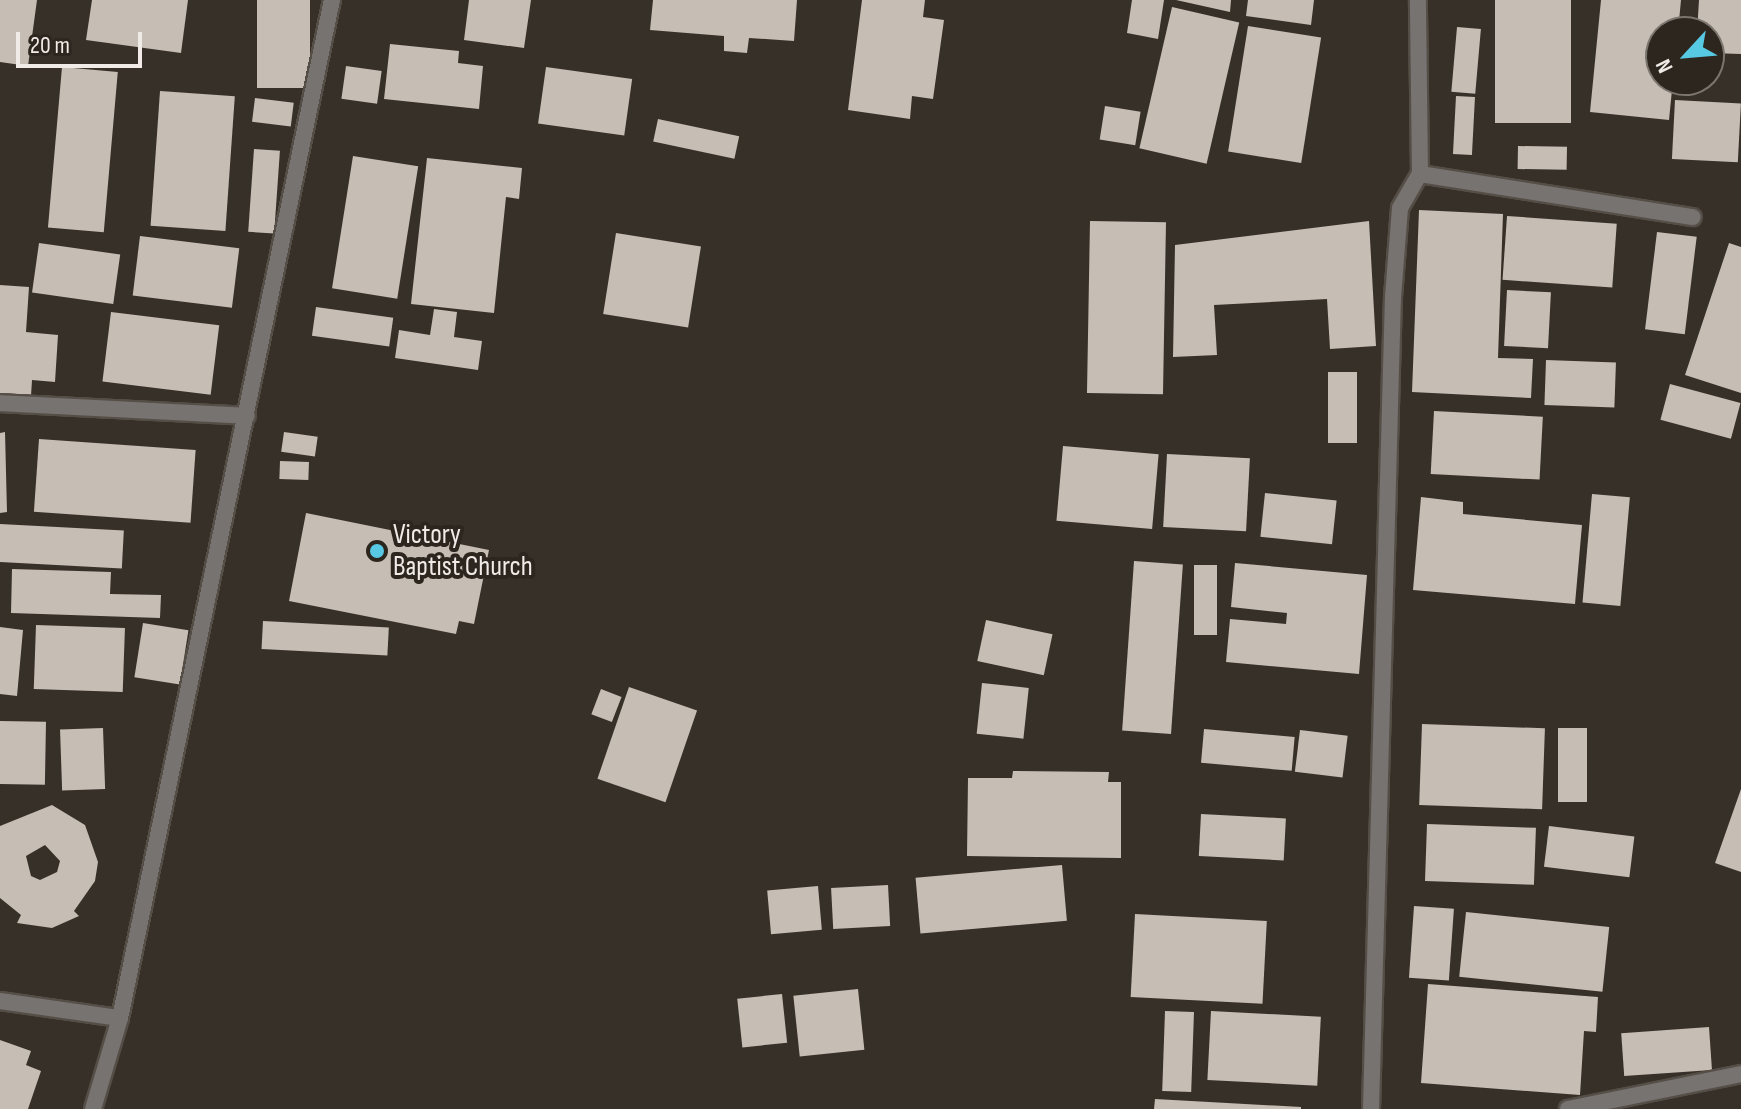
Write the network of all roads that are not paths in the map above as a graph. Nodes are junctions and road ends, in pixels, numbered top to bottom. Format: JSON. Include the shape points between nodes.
{"nodes":[{"id":1,"x":332,"y":0,"type":"edge"},
{"id":2,"x":1418,"y":0,"type":"edge"},
{"id":3,"x":1420,"y":174,"type":"junction"},
{"id":4,"x":1693,"y":217,"type":"dead end"},
{"id":5,"x":0,"y":403,"type":"edge"},
{"id":6,"x":247,"y":416,"type":"junction"},
{"id":7,"x":0,"y":1001,"type":"edge"},
{"id":8,"x":120,"y":1018,"type":"junction"},
{"id":9,"x":1741,"y":1074,"type":"edge"},
{"id":10,"x":93,"y":1109,"type":"edge"},
{"id":11,"x":1371,"y":1109,"type":"edge"},
{"id":12,"x":1568,"y":1109,"type":"edge"}],
"edges":[{"from":1,"to":6,"type":"street"},
{"from":2,"to":3,"type":"street"},
{"from":3,"to":4,"type":"street"},
{"from":3,"to":11,"type":"street","via":[[1400,208],[1392,312]]},
{"from":5,"to":6,"type":"street"},
{"from":6,"to":8,"type":"street"},
{"from":7,"to":8,"type":"street"},
{"from":8,"to":10,"type":"street"},
{"from":9,"to":12,"type":"street"}]}
